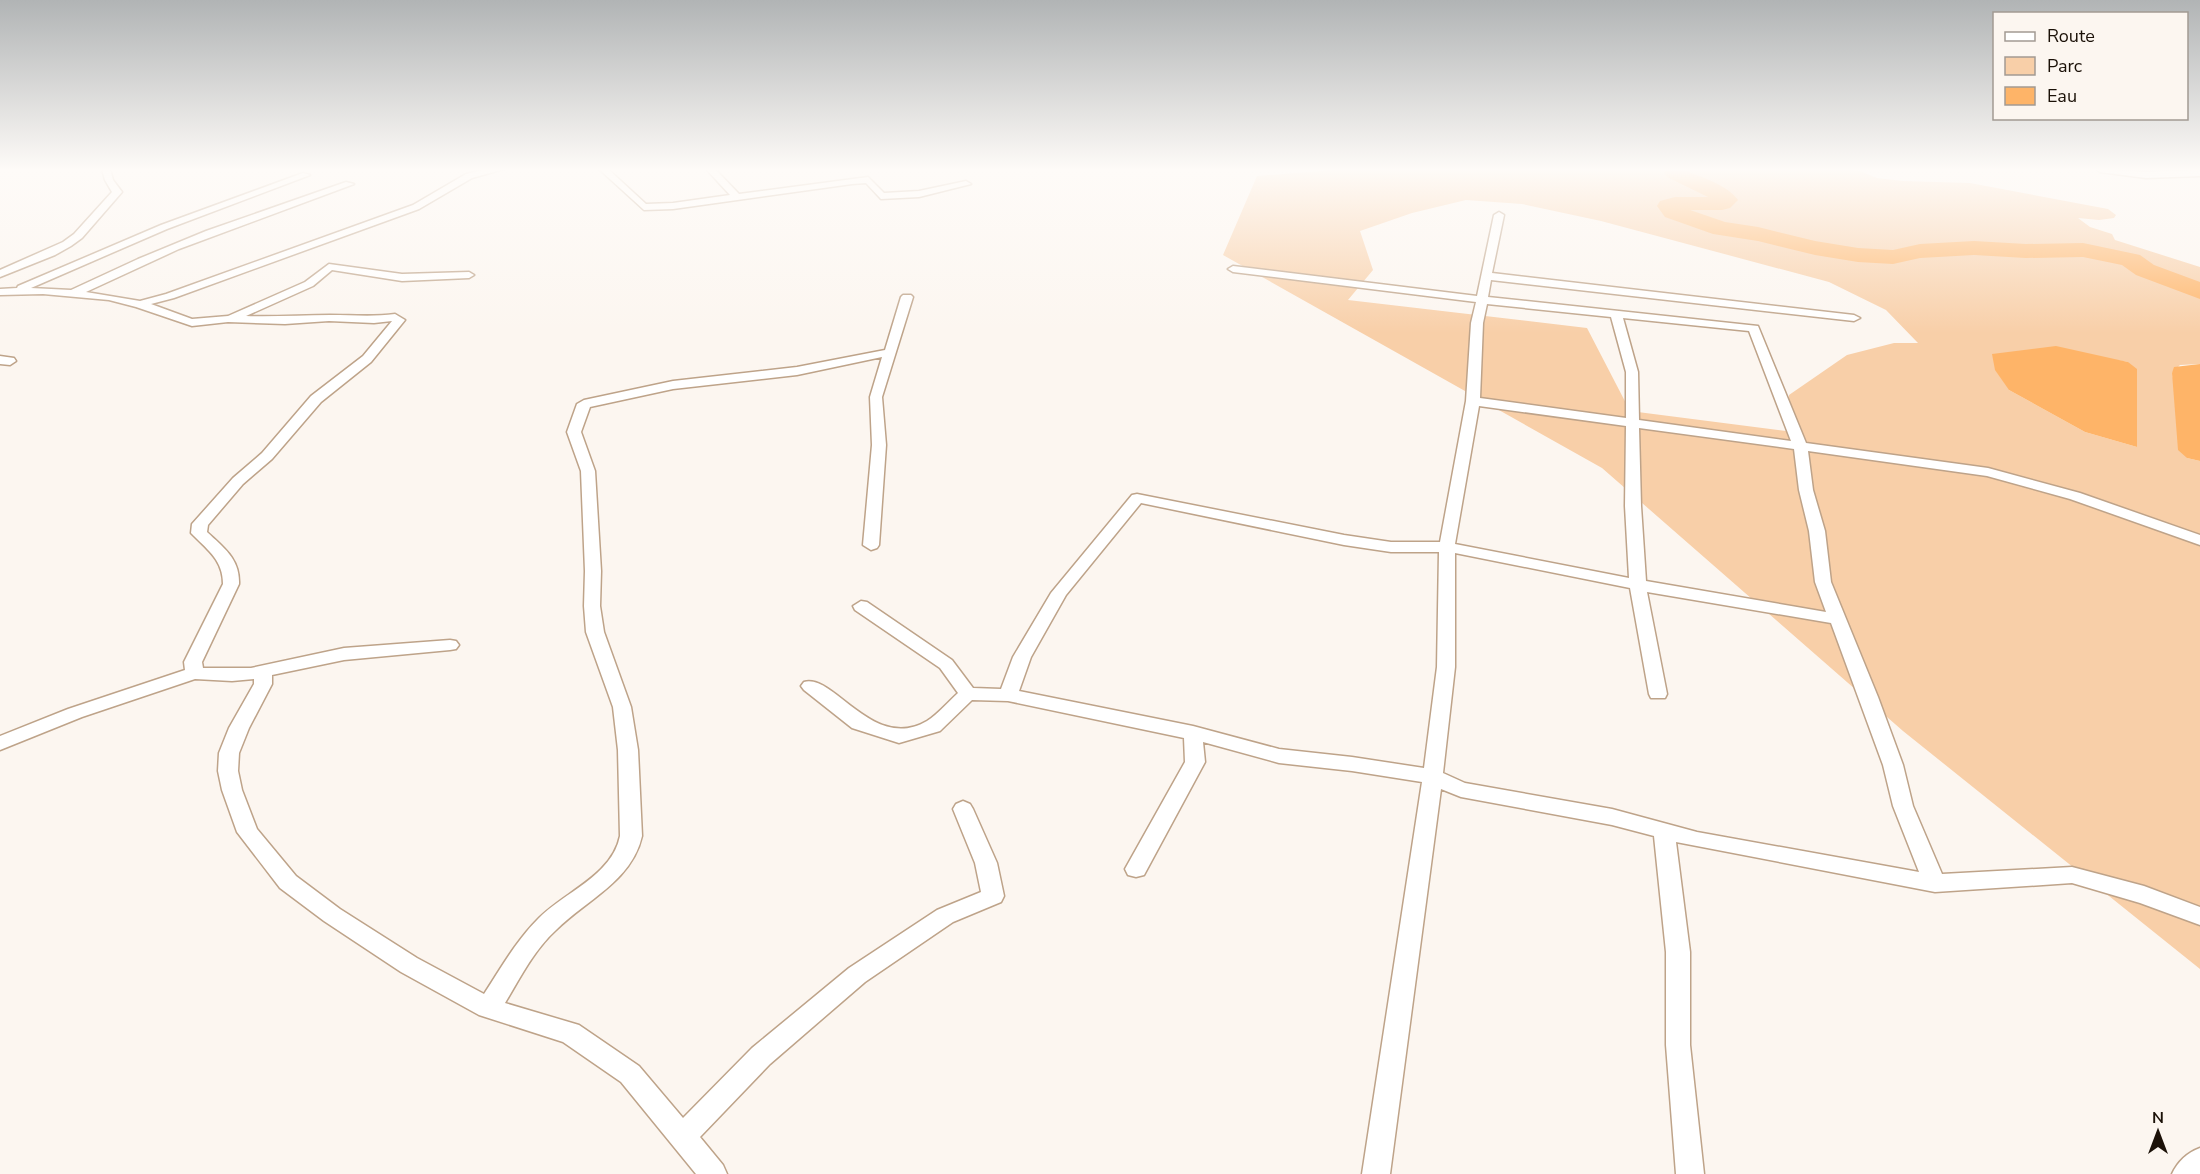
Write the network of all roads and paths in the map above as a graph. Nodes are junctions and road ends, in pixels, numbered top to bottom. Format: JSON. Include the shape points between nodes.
{"nodes":[{"id":1,"x":89,"y":224,"type":"edge"},
{"id":2,"x":173,"y":224,"type":"edge"},
{"id":3,"x":231,"y":224,"type":"edge"},
{"id":4,"x":369,"y":224,"type":"edge"},
{"id":5,"x":1497,"y":224,"type":"edge"},
{"id":6,"x":1233,"y":269,"type":"dead end"},
{"id":7,"x":0,"y":274,"type":"edge"},
{"id":8,"x":469,"y":276,"type":"dead end"},
{"id":9,"x":1488,"y":276,"type":"junction"},
{"id":10,"x":0,"y":292,"type":"edge"},
{"id":11,"x":13,"y":292,"type":"junction"},
{"id":12,"x":74,"y":293,"type":"junction"},
{"id":13,"x":907,"y":297,"type":"dead end"},
{"id":14,"x":1484,"y":300,"type":"junction"},
{"id":15,"x":140,"y":304,"type":"junction"},
{"id":16,"x":1617,"y":313,"type":"junction"},
{"id":17,"x":1854,"y":318,"type":"dead end"},
{"id":18,"x":228,"y":319,"type":"junction"},
{"id":19,"x":891,"y":352,"type":"junction"},
{"id":20,"x":1473,"y":401,"type":"junction"},
{"id":21,"x":1633,"y":423,"type":"junction"},
{"id":22,"x":1800,"y":445,"type":"junction"},
{"id":23,"x":2200,"y":540,"type":"edge"},
{"id":24,"x":871,"y":545,"type":"dead end"},
{"id":25,"x":1448,"y":547,"type":"junction"},
{"id":26,"x":1638,"y":585,"type":"junction"},
{"id":27,"x":861,"y":606,"type":"dead end"},
{"id":28,"x":1838,"y":619,"type":"junction"},
{"id":29,"x":450,"y":645,"type":"dead end"},
{"id":30,"x":263,"y":671,"type":"junction"},
{"id":31,"x":194,"y":673,"type":"junction"},
{"id":32,"x":810,"y":686,"type":"dead end"},
{"id":33,"x":968,"y":694,"type":"junction"},
{"id":34,"x":1658,"y":694,"type":"dead end"},
{"id":35,"x":1008,"y":695,"type":"junction"},
{"id":36,"x":1193,"y":733,"type":"junction"},
{"id":37,"x":0,"y":743,"type":"edge"},
{"id":38,"x":1433,"y":777,"type":"junction"},
{"id":39,"x":963,"y":809,"type":"dead end"},
{"id":40,"x":1664,"y":831,"type":"junction"},
{"id":41,"x":1136,"y":869,"type":"dead end"},
{"id":42,"x":1935,"y":883,"type":"junction"},
{"id":43,"x":2200,"y":916,"type":"edge"},
{"id":44,"x":488,"y":1008,"type":"junction"},
{"id":45,"x":683,"y":1136,"type":"junction"},
{"id":46,"x":2200,"y":1161,"type":"edge"},
{"id":47,"x":713,"y":1174,"type":"edge"},
{"id":48,"x":1376,"y":1174,"type":"edge"},
{"id":49,"x":1690,"y":1174,"type":"edge"},
{"id":50,"x":2186,"y":1174,"type":"edge"}],
"edges":[{"from":1,"to":7,"type":"street","via":[[78,236],[51,253]]},
{"from":2,"to":11,"type":"street"},
{"from":3,"to":12,"type":"street"},
{"from":4,"to":15,"type":"street"},
{"from":5,"to":9,"type":"street"},
{"from":6,"to":14,"type":"street"},
{"from":8,"to":18,"type":"street","via":[[404,277],[329,267],[309,284]]},
{"from":9,"to":14,"type":"street"},
{"from":9,"to":17,"type":"street"},
{"from":10,"to":11,"type":"street"},
{"from":11,"to":12,"type":"street"},
{"from":12,"to":15,"type":"street"},
{"from":13,"to":19,"type":"street"},
{"from":14,"to":16,"type":"street"},
{"from":14,"to":20,"type":"street","via":[[1478,323]]},
{"from":15,"to":18,"type":"street","via":[[192,323]]},
{"from":16,"to":21,"type":"street","via":[[1632,372]]},
{"from":16,"to":22,"type":"street","via":[[1754,328]]},
{"from":18,"to":31,"type":"street","via":[[399,320],[368,359],[316,399],[200,524],[199,533],[226,559],[232,571],[231,584],[193,662]]},
{"from":19,"to":24,"type":"street","via":[[876,397],[879,445]]},
{"from":19,"to":44,"type":"street","via":[[797,371],[673,385],[584,404],[574,432],[588,471],[592,606],[595,632],[622,707],[631,836],[628,850],[613,871],[546,924]]},
{"from":20,"to":21,"type":"street"},
{"from":20,"to":25,"type":"street"},
{"from":21,"to":22,"type":"street"},
{"from":21,"to":26,"type":"street"},
{"from":22,"to":23,"type":"street","via":[[1988,472],[2075,496]]},
{"from":22,"to":28,"type":"street","via":[[1823,582]]},
{"from":25,"to":26,"type":"street"},
{"from":25,"to":35,"type":"street","via":[[1391,547],[1344,540],[1137,498],[1059,593],[1022,657]]},
{"from":25,"to":38,"type":"street","via":[[1446,667]]},
{"from":26,"to":28,"type":"street"},
{"from":26,"to":34,"type":"street"},
{"from":27,"to":33,"type":"street","via":[[946,664]]},
{"from":28,"to":42,"type":"street","via":[[1893,765],[1903,806]]},
{"from":29,"to":30,"type":"street","via":[[344,654]]},
{"from":30,"to":31,"type":"street","via":[[212,677]]},
{"from":30,"to":44,"type":"street","via":[[260,691],[229,753],[232,790],[248,832],[288,882],[332,915],[409,965]]},
{"from":31,"to":37,"type":"street"},
{"from":32,"to":33,"type":"street","via":[[859,723],[899,736],[933,726]]},
{"from":33,"to":35,"type":"street"},
{"from":35,"to":36,"type":"street"},
{"from":36,"to":38,"type":"street","via":[[1279,756]]},
{"from":36,"to":41,"type":"street","via":[[1195,762]]},
{"from":38,"to":40,"type":"street","via":[[1461,790],[1612,817]]},
{"from":38,"to":48,"type":"street"},
{"from":39,"to":45,"type":"street","via":[[986,863],[993,896],[945,916],[857,975],[761,1056]]},
{"from":40,"to":42,"type":"street"},
{"from":40,"to":49,"type":"street","via":[[1678,952],[1678,1045]]},
{"from":42,"to":43,"type":"street","via":[[2072,874]]},
{"from":44,"to":45,"type":"street","via":[[570,1033],[630,1074]]},
{"from":45,"to":47,"type":"street"},
{"from":46,"to":50,"type":"street"}]}
